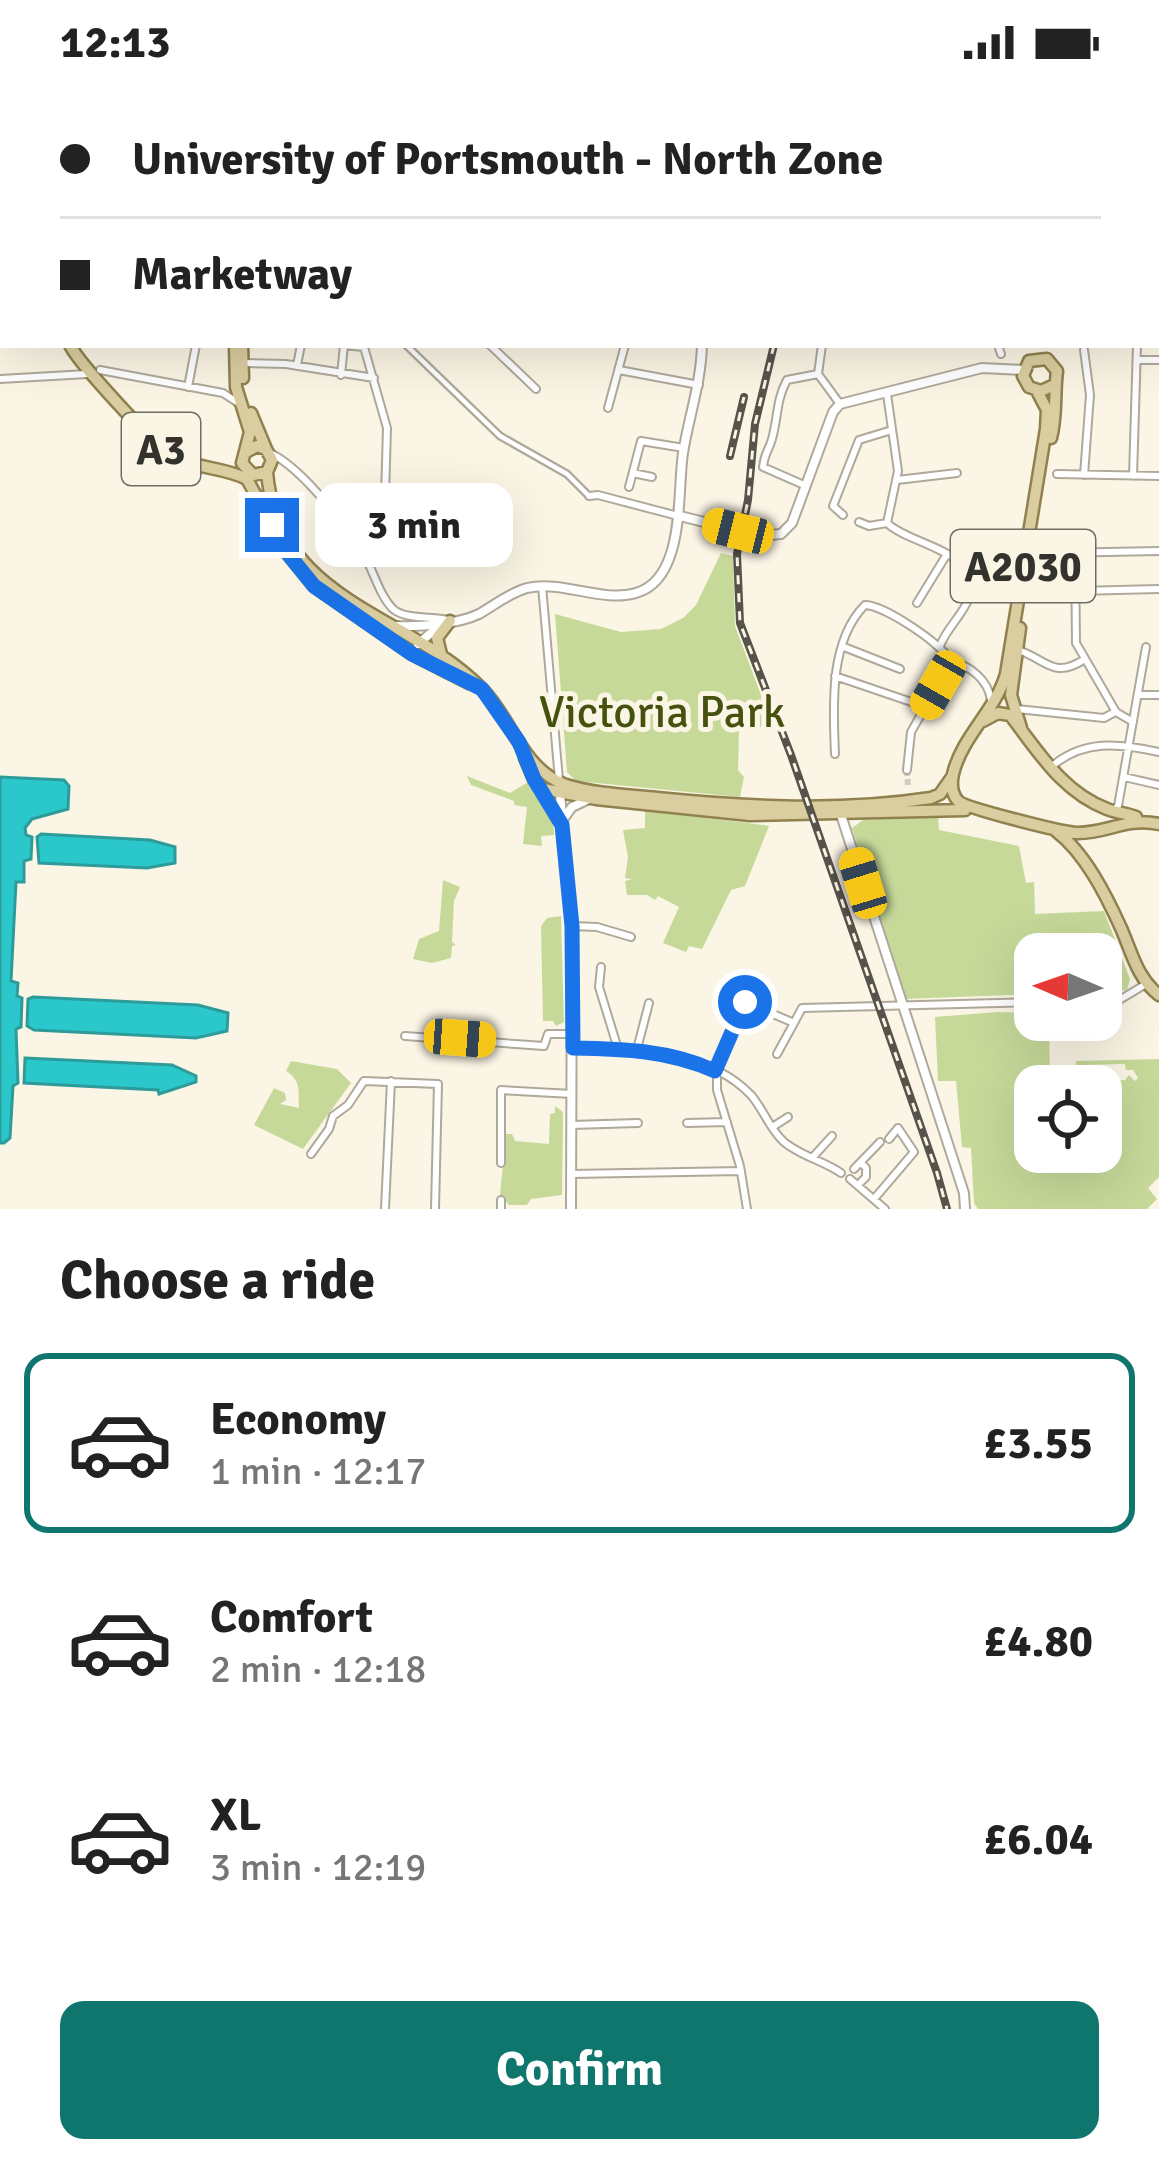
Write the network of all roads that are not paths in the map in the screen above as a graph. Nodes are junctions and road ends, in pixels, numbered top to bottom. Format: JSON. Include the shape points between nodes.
{"nodes":[{"id":1,"x":195,"y":348,"type":"edge"},
{"id":2,"x":239,"y":348,"type":"edge"},
{"id":3,"x":240,"y":348,"type":"edge"},
{"id":4,"x":300,"y":348,"type":"edge"},
{"id":5,"x":344,"y":348,"type":"edge"},
{"id":6,"x":364,"y":348,"type":"edge"},
{"id":7,"x":409,"y":348,"type":"edge"},
{"id":8,"x":493,"y":348,"type":"edge"},
{"id":9,"x":624,"y":348,"type":"edge"},
{"id":10,"x":702,"y":348,"type":"edge"},
{"id":11,"x":822,"y":348,"type":"edge"},
{"id":12,"x":1137,"y":348,"type":"edge"},
{"id":13,"x":72,"y":350,"type":"edge"},
{"id":14,"x":1084,"y":350,"type":"dead end"},
{"id":15,"x":1049,"y":353,"type":"edge"},
{"id":16,"x":1138,"y":361,"type":"junction"},
{"id":17,"x":1159,"y":361,"type":"edge"},
{"id":18,"x":243,"y":363,"type":"junction"},
{"id":19,"x":297,"y":366,"type":"junction"},
{"id":20,"x":619,"y":370,"type":"junction"},
{"id":21,"x":1024,"y":370,"type":"junction"},
{"id":22,"x":94,"y":372,"type":"junction"},
{"id":23,"x":58,"y":373,"type":"junction"},
{"id":24,"x":818,"y":374,"type":"junction"},
{"id":25,"x":341,"y":375,"type":"junction"},
{"id":26,"x":374,"y":378,"type":"junction"},
{"id":27,"x":0,"y":379,"type":"edge"},
{"id":28,"x":236,"y":380,"type":"junction"},
{"id":29,"x":188,"y":386,"type":"junction"},
{"id":30,"x":699,"y":386,"type":"junction"},
{"id":31,"x":1052,"y":386,"type":"junction"},
{"id":32,"x":536,"y":389,"type":"dead end"},
{"id":33,"x":1037,"y":391,"type":"junction"},
{"id":34,"x":223,"y":393,"type":"junction"},
{"id":35,"x":887,"y":394,"type":"junction"},
{"id":36,"x":240,"y":404,"type":"junction"},
{"id":37,"x":840,"y":404,"type":"junction"},
{"id":38,"x":608,"y":408,"type":"dead end"},
{"id":39,"x":892,"y":430,"type":"junction"},
{"id":40,"x":684,"y":448,"type":"junction"},
{"id":41,"x":267,"y":451,"type":"junction"},
{"id":42,"x":246,"y":452,"type":"junction"},
{"id":43,"x":290,"y":466,"type":"junction"},
{"id":44,"x":265,"y":472,"type":"junction"},
{"id":45,"x":633,"y":473,"type":"junction"},
{"id":46,"x":957,"y":473,"type":"dead end"},
{"id":47,"x":1057,"y":474,"type":"dead end"},
{"id":48,"x":1084,"y":475,"type":"junction"},
{"id":49,"x":1133,"y":476,"type":"junction"},
{"id":50,"x":1159,"y":476,"type":"edge"},
{"id":51,"x":652,"y":477,"type":"dead end"},
{"id":52,"x":897,"y":481,"type":"junction"},
{"id":53,"x":804,"y":484,"type":"junction"},
{"id":54,"x":629,"y":488,"type":"dead end"},
{"id":55,"x":589,"y":496,"type":"joint"},
{"id":56,"x":843,"y":515,"type":"dead end"},
{"id":57,"x":680,"y":516,"type":"junction"},
{"id":58,"x":269,"y":520,"type":"junction"},
{"id":59,"x":859,"y":521,"type":"dead end"},
{"id":60,"x":887,"y":523,"type":"junction"},
{"id":61,"x":1034,"y":536,"type":"junction"},
{"id":62,"x":1159,"y":551,"type":"edge"},
{"id":63,"x":1076,"y":552,"type":"junction"},
{"id":64,"x":1054,"y":553,"type":"junction"},
{"id":65,"x":947,"y":554,"type":"junction"},
{"id":66,"x":364,"y":556,"type":"junction"},
{"id":67,"x":1030,"y":561,"type":"junction"},
{"id":68,"x":542,"y":586,"type":"junction"},
{"id":69,"x":1159,"y":589,"type":"edge"},
{"id":70,"x":1076,"y":591,"type":"junction"},
{"id":71,"x":917,"y":603,"type":"dead end"},
{"id":72,"x":450,"y":620,"type":"junction"},
{"id":73,"x":390,"y":625,"type":"junction"},
{"id":74,"x":940,"y":646,"type":"junction"},
{"id":75,"x":844,"y":647,"type":"junction"},
{"id":76,"x":1146,"y":647,"type":"dead end"},
{"id":77,"x":414,"y":648,"type":"junction"},
{"id":78,"x":1017,"y":650,"type":"junction"},
{"id":79,"x":1084,"y":659,"type":"junction"},
{"id":80,"x":445,"y":660,"type":"junction"},
{"id":81,"x":952,"y":662,"type":"junction"},
{"id":82,"x":900,"y":669,"type":"dead end"},
{"id":83,"x":835,"y":676,"type":"junction"},
{"id":84,"x":482,"y":689,"type":"junction"},
{"id":85,"x":1139,"y":695,"type":"junction"},
{"id":86,"x":1159,"y":695,"type":"edge"},
{"id":87,"x":990,"y":703,"type":"junction"},
{"id":88,"x":926,"y":706,"type":"junction"},
{"id":89,"x":1013,"y":710,"type":"junction"},
{"id":90,"x":1116,"y":712,"type":"junction"},
{"id":91,"x":1132,"y":722,"type":"junction"},
{"id":92,"x":1021,"y":728,"type":"junction"},
{"id":93,"x":972,"y":735,"type":"junction"},
{"id":94,"x":519,"y":742,"type":"junction"},
{"id":95,"x":1131,"y":746,"type":"junction"},
{"id":96,"x":1159,"y":752,"type":"edge"},
{"id":97,"x":836,"y":754,"type":"dead end"},
{"id":98,"x":1050,"y":768,"type":"junction"},
{"id":99,"x":908,"y":770,"type":"tunnel mouth"},
{"id":100,"x":952,"y":777,"type":"junction"},
{"id":101,"x":1124,"y":777,"type":"junction"},
{"id":102,"x":1159,"y":785,"type":"edge"},
{"id":103,"x":540,"y":787,"type":"junction"},
{"id":104,"x":560,"y":788,"type":"junction"},
{"id":105,"x":596,"y":799,"type":"junction"},
{"id":106,"x":839,"y":809,"type":"junction"},
{"id":107,"x":1110,"y":810,"type":"junction"},
{"id":108,"x":987,"y":812,"type":"junction"},
{"id":109,"x":1154,"y":824,"type":"edge"},
{"id":110,"x":562,"y":825,"type":"junction"},
{"id":111,"x":1105,"y":828,"type":"junction"},
{"id":112,"x":1054,"y":829,"type":"junction"},
{"id":113,"x":1093,"y":877,"type":"junction"},
{"id":114,"x":572,"y":926,"type":"junction"},
{"id":115,"x":631,"y":937,"type":"dead end"},
{"id":116,"x":602,"y":967,"type":"dead end"},
{"id":117,"x":1146,"y":984,"type":"junction"},
{"id":118,"x":1159,"y":995,"type":"edge"},
{"id":119,"x":1122,"y":998,"type":"edge"},
{"id":120,"x":649,"y":1003,"type":"dead end"},
{"id":121,"x":1014,"y":1003,"type":"edge"},
{"id":122,"x":900,"y":1006,"type":"junction"},
{"id":123,"x":794,"y":1023,"type":"junction"},
{"id":124,"x":573,"y":1034,"type":"junction"},
{"id":125,"x":403,"y":1038,"type":"dead end"},
{"id":126,"x":573,"y":1048,"type":"junction"},
{"id":127,"x":618,"y":1049,"type":"junction"},
{"id":128,"x":637,"y":1049,"type":"junction"},
{"id":129,"x":777,"y":1054,"type":"dead end"},
{"id":130,"x":716,"y":1071,"type":"junction"},
{"id":131,"x":391,"y":1081,"type":"junction"},
{"id":132,"x":572,"y":1094,"type":"junction"},
{"id":133,"x":788,"y":1117,"type":"dead end"},
{"id":134,"x":727,"y":1122,"type":"junction"},
{"id":135,"x":638,"y":1123,"type":"dead end"},
{"id":136,"x":688,"y":1123,"type":"dead end"},
{"id":137,"x":571,"y":1125,"type":"junction"},
{"id":138,"x":774,"y":1126,"type":"junction"},
{"id":139,"x":832,"y":1136,"type":"dead end"},
{"id":140,"x":890,"y":1138,"type":"dead end"},
{"id":141,"x":880,"y":1142,"type":"dead end"},
{"id":142,"x":310,"y":1154,"type":"dead end"},
{"id":143,"x":813,"y":1157,"type":"junction"},
{"id":144,"x":501,"y":1163,"type":"dead end"},
{"id":145,"x":741,"y":1171,"type":"junction"},
{"id":146,"x":841,"y":1173,"type":"dead end"},
{"id":147,"x":571,"y":1174,"type":"junction"},
{"id":148,"x":850,"y":1179,"type":"dead end"},
{"id":149,"x":858,"y":1186,"type":"junction"},
{"id":150,"x":874,"y":1199,"type":"junction"},
{"id":151,"x":385,"y":1209,"type":"edge"},
{"id":152,"x":435,"y":1209,"type":"edge"},
{"id":153,"x":571,"y":1209,"type":"edge"},
{"id":154,"x":747,"y":1209,"type":"edge"},
{"id":155,"x":885,"y":1209,"type":"edge"},
{"id":156,"x":965,"y":1209,"type":"edge"}],
"edges":[{"from":1,"to":29,"type":"street"},
{"from":2,"to":28,"type":"main road","number":"A3"},
{"from":3,"to":18,"type":"main road","number":"A3"},
{"from":4,"to":19,"type":"street"},
{"from":5,"to":25,"type":"street"},
{"from":6,"to":26,"type":"street"},
{"from":7,"to":55,"type":"street","via":[[500,436]]},
{"from":8,"to":32,"type":"street"},
{"from":9,"to":20,"type":"street"},
{"from":10,"to":30,"type":"street"},
{"from":11,"to":24,"type":"street"},
{"from":12,"to":16,"type":"street"},
{"from":13,"to":22,"type":"main road","number":"A3"},
{"from":13,"to":23,"type":"street","via":[[69,367]]},
{"from":14,"to":48,"type":"street"},
{"from":15,"to":21,"type":"main road"},
{"from":15,"to":31,"type":"main road"},
{"from":16,"to":17,"type":"street"},
{"from":16,"to":49,"type":"street"},
{"from":18,"to":19,"type":"street"},
{"from":18,"to":41,"type":"main road","number":"A3","via":[[247,404]]},
{"from":19,"to":25,"type":"street"},
{"from":20,"to":30,"type":"street"},
{"from":20,"to":38,"type":"street"},
{"from":21,"to":33,"type":"main road"},
{"from":21,"to":35,"type":"street","via":[[982,368]]},
{"from":22,"to":23,"type":"street"},
{"from":22,"to":29,"type":"street"},
{"from":22,"to":58,"type":"main road","number":"A3","via":[[164,452],[248,479]]},
{"from":23,"to":27,"type":"street"},
{"from":24,"to":37,"type":"street"},
{"from":24,"to":53,"type":"street","via":[[787,380],[764,454],[763,467]]},
{"from":25,"to":26,"type":"street"},
{"from":26,"to":66,"type":"street","via":[[387,428],[384,532]]},
{"from":28,"to":34,"type":"street"},
{"from":28,"to":36,"type":"main road","number":"A3"},
{"from":29,"to":34,"type":"street"},
{"from":30,"to":40,"type":"street"},
{"from":31,"to":33,"type":"main road"},
{"from":31,"to":61,"type":"main road","number":"A2030","via":[[1054,424]]},
{"from":33,"to":87,"type":"main road","number":"A2030","via":[[1046,429],[1006,674]]},
{"from":34,"to":36,"type":"street"},
{"from":35,"to":37,"type":"street"},
{"from":35,"to":39,"type":"street"},
{"from":36,"to":42,"type":"main road","number":"A3","via":[[250,432]]},
{"from":37,"to":53,"type":"street"},
{"from":39,"to":52,"type":"street"},
{"from":39,"to":56,"type":"street","via":[[860,440],[833,506]]},
{"from":40,"to":45,"type":"street","via":[[641,441]]},
{"from":40,"to":57,"type":"street"},
{"from":41,"to":42,"type":"main road"},
{"from":41,"to":43,"type":"street"},
{"from":41,"to":44,"type":"main road"},
{"from":42,"to":44,"type":"main road","via":[[243,467]]},
{"from":43,"to":44,"type":"street"},
{"from":43,"to":66,"type":"street"},
{"from":44,"to":58,"type":"main road","number":"A3"},
{"from":44,"to":73,"type":"main road","number":"A3","via":[[294,551],[339,596]]},
{"from":45,"to":51,"type":"street"},
{"from":45,"to":54,"type":"street"},
{"from":46,"to":52,"type":"street"},
{"from":47,"to":48,"type":"street"},
{"from":48,"to":49,"type":"street"},
{"from":49,"to":50,"type":"street"},
{"from":52,"to":60,"type":"street"},
{"from":53,"to":57,"type":"street","via":[[786,531],[766,536]]},
{"from":55,"to":57,"type":"street"},
{"from":57,"to":68,"type":"street","via":[[664,568],[642,591]]},
{"from":58,"to":77,"type":"main road","number":"A3","via":[[314,586]]},
{"from":59,"to":60,"type":"street"},
{"from":60,"to":65,"type":"street"},
{"from":61,"to":64,"type":"street"},
{"from":61,"to":67,"type":"main road","number":"A2030"},
{"from":62,"to":63,"type":"street"},
{"from":63,"to":64,"type":"street"},
{"from":63,"to":70,"type":"street"},
{"from":64,"to":67,"type":"street"},
{"from":65,"to":71,"type":"street"},
{"from":65,"to":74,"type":"street","via":[[967,569],[971,589]]},
{"from":66,"to":72,"type":"street","via":[[398,613]]},
{"from":67,"to":78,"type":"main road","number":"A2030"},
{"from":68,"to":72,"type":"street"},
{"from":68,"to":104,"type":"street"},
{"from":69,"to":70,"type":"street"},
{"from":70,"to":79,"type":"street","via":[[1075,639]]},
{"from":72,"to":73,"type":"street"},
{"from":72,"to":77,"type":"street"},
{"from":72,"to":80,"type":"main road","via":[[437,640]]},
{"from":73,"to":77,"type":"main road","number":"A3"},
{"from":74,"to":75,"type":"street","via":[[865,605]]},
{"from":74,"to":81,"type":"street"},
{"from":75,"to":82,"type":"street"},
{"from":75,"to":83,"type":"street"},
{"from":76,"to":85,"type":"street"},
{"from":77,"to":80,"type":"main road","number":"A3"},
{"from":77,"to":84,"type":"main road","number":"A3"},
{"from":78,"to":79,"type":"street","via":[[1044,666],[1069,668]]},
{"from":78,"to":89,"type":"main road","number":"A2030"},
{"from":79,"to":90,"type":"street"},
{"from":80,"to":84,"type":"main road","number":"A3"},
{"from":81,"to":87,"type":"street","via":[[978,676]]},
{"from":81,"to":88,"type":"street"},
{"from":83,"to":88,"type":"street"},
{"from":83,"to":97,"type":"street"},
{"from":84,"to":94,"type":"main road","number":"A3"},
{"from":85,"to":86,"type":"street"},
{"from":85,"to":91,"type":"street"},
{"from":87,"to":93,"type":"main road","number":"A2030"},
{"from":88,"to":99,"type":"street","via":[[911,732]]},
{"from":89,"to":90,"type":"street","via":[[1104,718]]},
{"from":89,"to":92,"type":"main road","number":"A2030"},
{"from":90,"to":91,"type":"street"},
{"from":91,"to":95,"type":"street"},
{"from":92,"to":93,"type":"main road","via":[[998,712]]},
{"from":92,"to":98,"type":"main road"},
{"from":93,"to":100,"type":"main road","number":"A3"},
{"from":94,"to":103,"type":"main road","number":"A3"},
{"from":94,"to":104,"type":"main road","number":"A3"},
{"from":95,"to":96,"type":"street"},
{"from":95,"to":98,"type":"street","via":[[1079,750]]},
{"from":95,"to":101,"type":"street"},
{"from":98,"to":107,"type":"main road"},
{"from":100,"to":106,"type":"main road","number":"A3","via":[[937,796]]},
{"from":100,"to":108,"type":"main road","number":"A3","via":[[956,798]]},
{"from":101,"to":102,"type":"street"},
{"from":101,"to":107,"type":"street"},
{"from":103,"to":104,"type":"main road","number":"A3"},
{"from":103,"to":110,"type":"street"},
{"from":104,"to":105,"type":"main road","number":"A3"},
{"from":104,"to":106,"type":"main road","number":"A3"},
{"from":104,"to":110,"type":"street"},
{"from":105,"to":106,"type":"main road","number":"A3","via":[[751,814]]},
{"from":105,"to":110,"type":"street","via":[[574,806]]},
{"from":106,"to":108,"type":"main road","number":"A3"},
{"from":106,"to":122,"type":"street"},
{"from":107,"to":109,"type":"main road"},
{"from":107,"to":111,"type":"main road"},
{"from":108,"to":112,"type":"main road","number":"A3"},
{"from":109,"to":111,"type":"main road"},
{"from":110,"to":114,"type":"street"},
{"from":111,"to":112,"type":"main road","number":"A3"},
{"from":111,"to":113,"type":"main road","via":[[1084,850]]},
{"from":112,"to":113,"type":"main road"},
{"from":113,"to":117,"type":"main road"},
{"from":114,"to":115,"type":"street"},
{"from":114,"to":124,"type":"street"},
{"from":116,"to":127,"type":"street","via":[[599,987]]},
{"from":117,"to":118,"type":"main road"},
{"from":117,"to":119,"type":"street"},
{"from":120,"to":128,"type":"street"},
{"from":121,"to":122,"type":"street"},
{"from":122,"to":123,"type":"street","via":[[802,1008]]},
{"from":122,"to":156,"type":"street"},
{"from":123,"to":129,"type":"street"},
{"from":123,"to":130,"type":"street","via":[[745,1002]]},
{"from":124,"to":125,"type":"street","via":[[549,1030],[545,1046]]},
{"from":124,"to":126,"type":"street"},
{"from":126,"to":127,"type":"street"},
{"from":126,"to":132,"type":"street"},
{"from":127,"to":128,"type":"street"},
{"from":128,"to":130,"type":"street"},
{"from":130,"to":134,"type":"street"},
{"from":130,"to":138,"type":"street","via":[[751,1095]]},
{"from":131,"to":142,"type":"street","via":[[364,1081]]},
{"from":131,"to":151,"type":"street"},
{"from":131,"to":152,"type":"street","via":[[438,1084]]},
{"from":132,"to":137,"type":"street"},
{"from":132,"to":144,"type":"street","via":[[501,1090]]},
{"from":133,"to":138,"type":"street"},
{"from":134,"to":136,"type":"street"},
{"from":134,"to":145,"type":"street"},
{"from":135,"to":137,"type":"street"},
{"from":137,"to":147,"type":"street"},
{"from":138,"to":143,"type":"street","via":[[782,1141]]},
{"from":139,"to":143,"type":"street"},
{"from":140,"to":150,"type":"street","via":[[898,1128],[914,1152]]},
{"from":141,"to":149,"type":"street","via":[[858,1166],[866,1168]]},
{"from":143,"to":146,"type":"street"},
{"from":145,"to":147,"type":"street"},
{"from":145,"to":154,"type":"street"},
{"from":147,"to":153,"type":"street"},
{"from":148,"to":149,"type":"street"},
{"from":149,"to":150,"type":"street"},
{"from":150,"to":155,"type":"street"}]}
